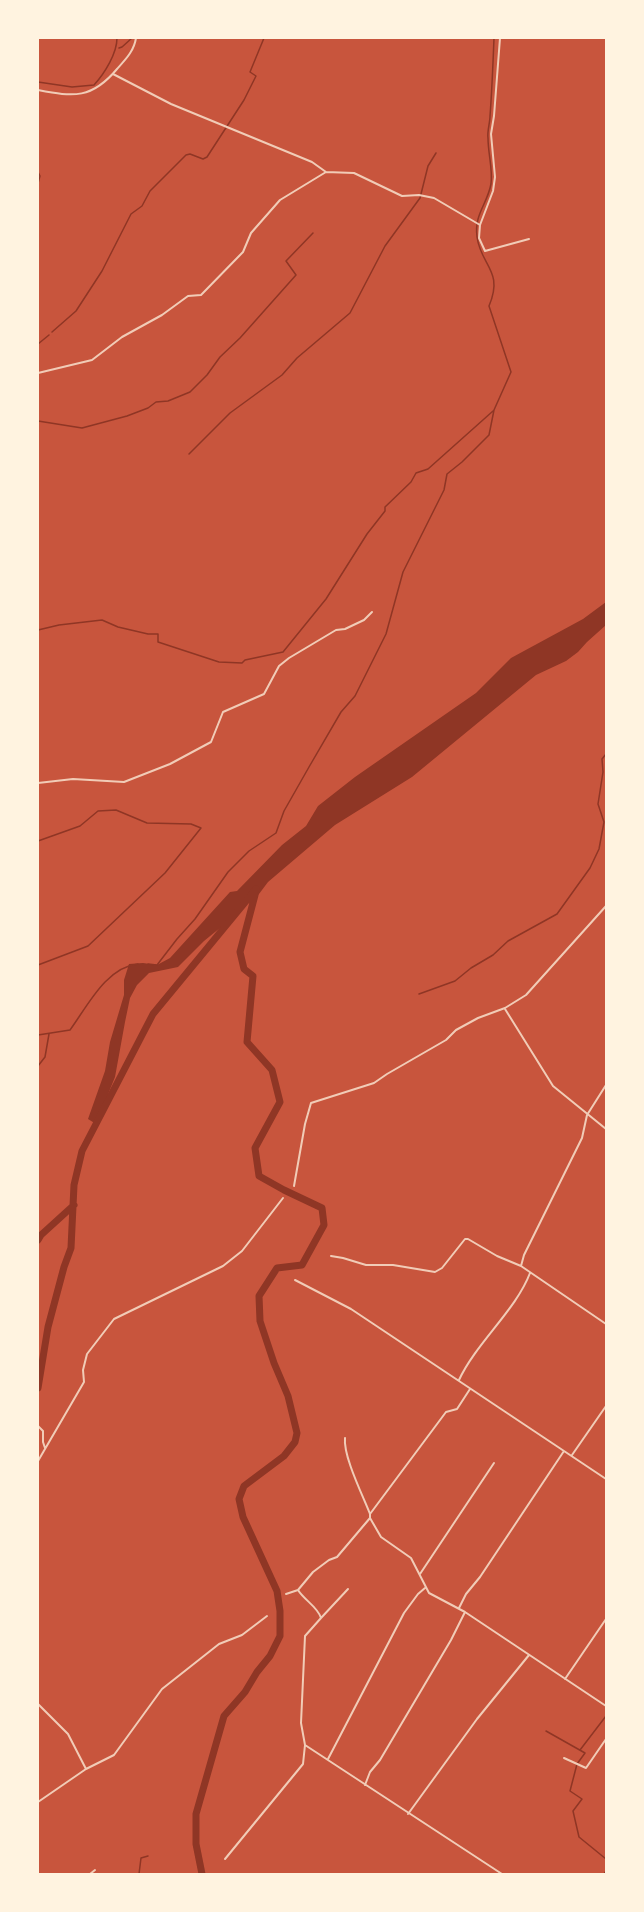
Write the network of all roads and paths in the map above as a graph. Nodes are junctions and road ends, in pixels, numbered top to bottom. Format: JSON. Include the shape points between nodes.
{"nodes":[{"id":1,"x":136,"y":38,"type":"edge"},
{"id":2,"x":500,"y":38,"type":"edge"},
{"id":3,"x":113,"y":74,"type":"junction"},
{"id":4,"x":38,"y":90,"type":"edge"},
{"id":5,"x":326,"y":172,"type":"junction"},
{"id":6,"x":480,"y":225,"type":"junction"},
{"id":7,"x":529,"y":239,"type":"dead end"},
{"id":8,"x":38,"y":373,"type":"edge"},
{"id":9,"x":372,"y":612,"type":"dead end"},
{"id":10,"x":38,"y":783,"type":"edge"},
{"id":11,"x":606,"y":906,"type":"edge"},
{"id":12,"x":505,"y":1008,"type":"junction"},
{"id":13,"x":606,"y":1086,"type":"edge"},
{"id":14,"x":587,"y":1115,"type":"junction"},
{"id":15,"x":606,"y":1129,"type":"edge"},
{"id":16,"x":294,"y":1186,"type":"dead end"},
{"id":17,"x":283,"y":1198,"type":"dead end"},
{"id":18,"x":331,"y":1256,"type":"dead end"},
{"id":19,"x":521,"y":1266,"type":"junction"},
{"id":20,"x":530,"y":1272,"type":"junction"},
{"id":21,"x":295,"y":1280,"type":"dead end"},
{"id":22,"x":606,"y":1324,"type":"edge"},
{"id":23,"x":459,"y":1380,"type":"junction"},
{"id":24,"x":470,"y":1389,"type":"junction"},
{"id":25,"x":606,"y":1407,"type":"edge"},
{"id":26,"x":38,"y":1426,"type":"edge"},
{"id":27,"x":345,"y":1438,"type":"dead end"},
{"id":28,"x":45,"y":1448,"type":"junction"},
{"id":29,"x":564,"y":1451,"type":"junction"},
{"id":30,"x":571,"y":1456,"type":"junction"},
{"id":31,"x":38,"y":1461,"type":"edge"},
{"id":32,"x":494,"y":1463,"type":"dead end"},
{"id":33,"x":606,"y":1479,"type":"edge"},
{"id":34,"x":370,"y":1514,"type":"junction"},
{"id":35,"x":370,"y":1518,"type":"junction"},
{"id":36,"x":420,"y":1574,"type":"junction"},
{"id":37,"x":425,"y":1588,"type":"junction"},
{"id":38,"x":348,"y":1589,"type":"dead end"},
{"id":39,"x":298,"y":1590,"type":"junction"},
{"id":40,"x":286,"y":1594,"type":"dead end"},
{"id":41,"x":459,"y":1608,"type":"junction"},
{"id":42,"x":465,"y":1612,"type":"junction"},
{"id":43,"x":267,"y":1616,"type":"dead end"},
{"id":44,"x":321,"y":1618,"type":"junction"},
{"id":45,"x":606,"y":1619,"type":"edge"},
{"id":46,"x":529,"y":1655,"type":"junction"},
{"id":47,"x":565,"y":1679,"type":"junction"},
{"id":48,"x":38,"y":1704,"type":"edge"},
{"id":49,"x":606,"y":1706,"type":"edge"},
{"id":50,"x":606,"y":1739,"type":"edge"},
{"id":51,"x":304,"y":1745,"type":"junction"},
{"id":52,"x":564,"y":1758,"type":"dead end"},
{"id":53,"x":327,"y":1760,"type":"junction"},
{"id":54,"x":86,"y":1769,"type":"junction"},
{"id":55,"x":365,"y":1785,"type":"junction"},
{"id":56,"x":38,"y":1802,"type":"edge"},
{"id":57,"x":408,"y":1814,"type":"junction"},
{"id":58,"x":225,"y":1859,"type":"dead end"},
{"id":59,"x":95,"y":1870,"type":"dead end"},
{"id":60,"x":90,"y":1875,"type":"edge"},
{"id":61,"x":502,"y":1875,"type":"edge"}],
"edges":[{"from":1,"to":3,"type":"street","via":[[131,53]]},
{"from":2,"to":6,"type":"street","via":[[491,134],[495,177]]},
{"from":3,"to":4,"type":"street","via":[[106,83],[80,94]]},
{"from":3,"to":5,"type":"street","via":[[171,104],[312,162]]},
{"from":5,"to":6,"type":"street","via":[[354,173],[402,196],[434,198]]},
{"from":5,"to":8,"type":"street","via":[[280,200],[250,233],[243,252],[201,295],[188,296],[92,360]]},
{"from":6,"to":7,"type":"street","via":[[480,242],[485,251]]},
{"from":9,"to":10,"type":"street","via":[[364,620],[336,630],[284,662],[264,694],[223,712],[211,742],[197,751],[124,782],[73,779]]},
{"from":11,"to":12,"type":"street","via":[[534,987]]},
{"from":12,"to":14,"type":"street","via":[[553,1086]]},
{"from":12,"to":16,"type":"street","via":[[465,1025],[375,1083],[311,1103]]},
{"from":13,"to":14,"type":"street"},
{"from":14,"to":15,"type":"street"},
{"from":14,"to":19,"type":"street","via":[[582,1138]]},
{"from":17,"to":28,"type":"street","via":[[242,1251],[223,1266],[114,1319],[87,1354],[82,1370],[84,1382]]},
{"from":18,"to":19,"type":"street","via":[[366,1265],[435,1272],[468,1239]]},
{"from":19,"to":20,"type":"street"},
{"from":20,"to":22,"type":"street"},
{"from":20,"to":23,"type":"street"},
{"from":21,"to":23,"type":"street","via":[[351,1310]]},
{"from":23,"to":24,"type":"street"},
{"from":24,"to":29,"type":"street"},
{"from":24,"to":34,"type":"street","via":[[457,1409],[446,1412]]},
{"from":25,"to":30,"type":"street"},
{"from":26,"to":28,"type":"street","via":[[43,1431]]},
{"from":27,"to":34,"type":"street","via":[[345,1449]]},
{"from":28,"to":31,"type":"street"},
{"from":29,"to":30,"type":"street"},
{"from":29,"to":41,"type":"street"},
{"from":30,"to":33,"type":"street"},
{"from":32,"to":36,"type":"street"},
{"from":34,"to":35,"type":"street"},
{"from":35,"to":36,"type":"street","via":[[381,1537],[411,1558]]},
{"from":35,"to":39,"type":"street","via":[[340,1555],[313,1572]]},
{"from":36,"to":37,"type":"street"},
{"from":37,"to":41,"type":"street"},
{"from":37,"to":53,"type":"street","via":[[404,1613]]},
{"from":38,"to":44,"type":"street"},
{"from":39,"to":40,"type":"street"},
{"from":39,"to":44,"type":"street"},
{"from":41,"to":42,"type":"street"},
{"from":42,"to":46,"type":"street"},
{"from":42,"to":55,"type":"street"},
{"from":43,"to":54,"type":"street","via":[[242,1635],[219,1644],[171,1681],[114,1755]]},
{"from":44,"to":51,"type":"street","via":[[305,1636],[301,1724]]},
{"from":45,"to":47,"type":"street"},
{"from":46,"to":47,"type":"street"},
{"from":46,"to":57,"type":"street"},
{"from":47,"to":49,"type":"street"},
{"from":48,"to":54,"type":"street","via":[[68,1734]]},
{"from":50,"to":52,"type":"street","via":[[586,1768]]},
{"from":51,"to":53,"type":"street"},
{"from":51,"to":58,"type":"street","via":[[303,1764]]},
{"from":53,"to":55,"type":"street"},
{"from":54,"to":56,"type":"street"},
{"from":55,"to":57,"type":"street"},
{"from":57,"to":61,"type":"street"},
{"from":59,"to":60,"type":"street"}]}
